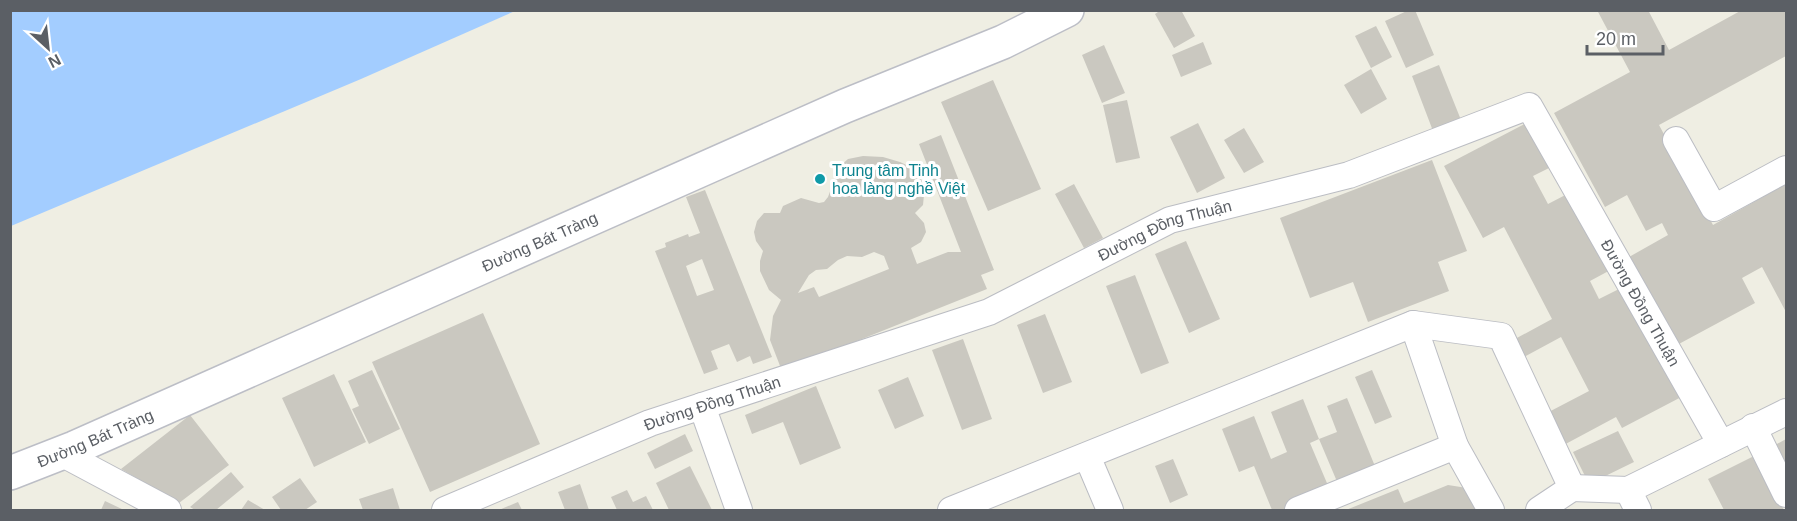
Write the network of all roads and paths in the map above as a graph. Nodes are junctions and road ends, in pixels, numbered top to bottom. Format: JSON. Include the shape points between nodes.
{"nodes":[{"id":1,"x":1067,"y":10,"type":"edge"},
{"id":2,"x":1676,"y":140,"type":"dead end"},
{"id":3,"x":1786,"y":169,"type":"edge"},
{"id":4,"x":1413,"y":324,"type":"junction"},
{"id":5,"x":702,"y":406,"type":"junction"},
{"id":6,"x":1786,"y":412,"type":"edge"},
{"id":7,"x":1753,"y":427,"type":"junction"},
{"id":8,"x":1721,"y":444,"type":"junction"},
{"id":9,"x":1455,"y":446,"type":"junction"},
{"id":10,"x":61,"y":453,"type":"junction"},
{"id":11,"x":1087,"y":456,"type":"junction"},
{"id":12,"x":10,"y":474,"type":"edge"},
{"id":13,"x":1572,"y":488,"type":"junction"},
{"id":14,"x":1786,"y":494,"type":"edge"},
{"id":15,"x":1633,"y":500,"type":"edge"},
{"id":16,"x":168,"y":510,"type":"edge"},
{"id":17,"x":445,"y":510,"type":"edge"},
{"id":18,"x":739,"y":510,"type":"edge"},
{"id":19,"x":951,"y":510,"type":"edge"},
{"id":20,"x":1110,"y":510,"type":"edge"},
{"id":21,"x":1298,"y":510,"type":"edge"},
{"id":22,"x":1491,"y":510,"type":"edge"},
{"id":23,"x":1539,"y":510,"type":"edge"}],
"edges":[{"from":1,"to":10,"type":"street","name":"Đường Bát Tràng","via":[[1003,42],[845,106]]},
{"from":2,"to":3,"type":"street","via":[[1714,208]]},
{"from":4,"to":9,"type":"street"},
{"from":4,"to":11,"type":"street"},
{"from":4,"to":13,"type":"street","via":[[1502,336]]},
{"from":5,"to":8,"type":"street","name":"Đường Đồng Thuận","via":[[989,312],[1170,220],[1349,175],[1529,106]]},
{"from":5,"to":17,"type":"street","name":"Đường Đồng Thuận","via":[[650,423]]},
{"from":5,"to":18,"type":"street"},
{"from":6,"to":7,"type":"street"},
{"from":7,"to":8,"type":"street"},
{"from":7,"to":14,"type":"street"},
{"from":8,"to":15,"type":"street"},
{"from":9,"to":21,"type":"street"},
{"from":9,"to":22,"type":"street"},
{"from":10,"to":12,"type":"street","name":"Đường Bát Tràng"},
{"from":10,"to":16,"type":"street"},
{"from":11,"to":19,"type":"street"},
{"from":11,"to":20,"type":"street"},
{"from":13,"to":15,"type":"street"},
{"from":13,"to":23,"type":"street"}]}
